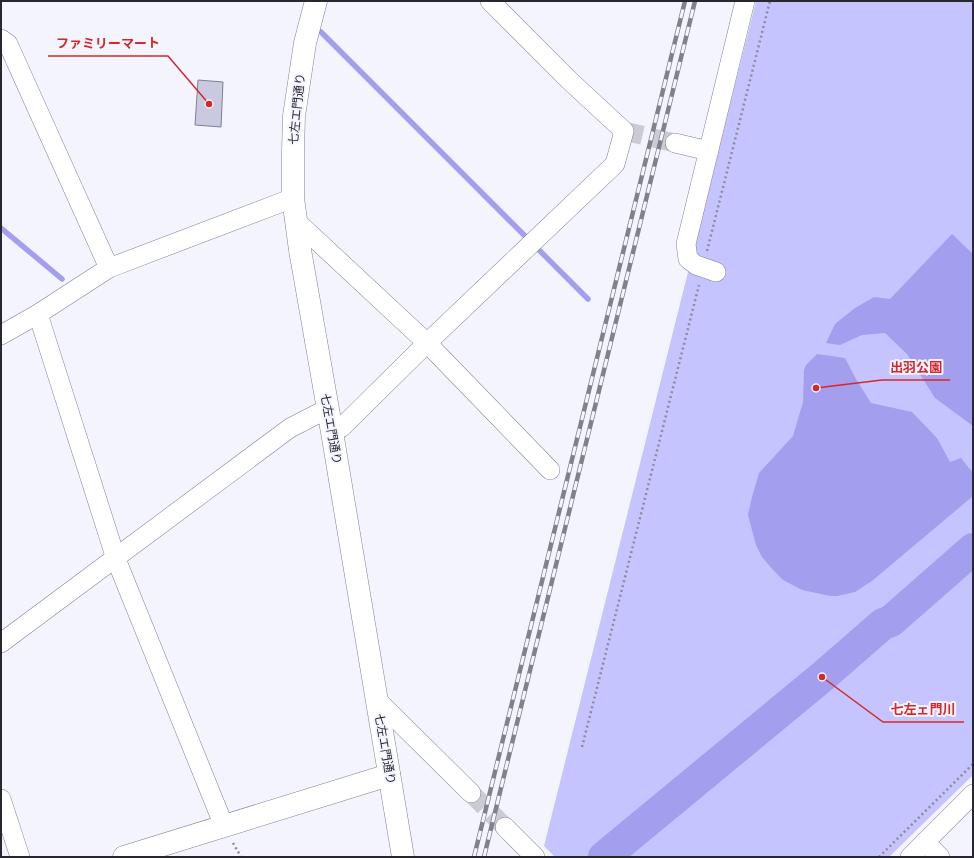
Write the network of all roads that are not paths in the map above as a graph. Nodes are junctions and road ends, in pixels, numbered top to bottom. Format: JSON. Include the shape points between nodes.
{"nodes":[{"id":1,"x":316,"y":1,"type":"edge"},
{"id":2,"x":490,"y":1,"type":"edge"},
{"id":3,"x":745,"y":1,"type":"edge"},
{"id":4,"x":1,"y":39,"type":"edge"},
{"id":5,"x":675,"y":143,"type":"tunnel mouth"},
{"id":6,"x":708,"y":151,"type":"junction"},
{"id":7,"x":293,"y":198,"type":"junction"},
{"id":8,"x":296,"y":221,"type":"junction"},
{"id":9,"x":109,"y":268,"type":"junction"},
{"id":10,"x":708,"y":275,"type":"road end"},
{"id":11,"x":38,"y":314,"type":"junction"},
{"id":12,"x":1,"y":335,"type":"edge"},
{"id":13,"x":427,"y":343,"type":"junction"},
{"id":14,"x":327,"y":409,"type":"junction"},
{"id":15,"x":332,"y":432,"type":"junction"},
{"id":16,"x":550,"y":470,"type":"dead end"},
{"id":17,"x":116,"y":559,"type":"junction"},
{"id":18,"x":1,"y":643,"type":"edge"},
{"id":19,"x":376,"y":699,"type":"junction"},
{"id":20,"x":389,"y":775,"type":"junction"},
{"id":21,"x":471,"y":793,"type":"tunnel mouth"},
{"id":22,"x":973,"y":794,"type":"edge"},
{"id":23,"x":1,"y":799,"type":"edge"},
{"id":24,"x":224,"y":826,"type":"junction"},
{"id":25,"x":505,"y":827,"type":"tunnel mouth"},
{"id":26,"x":925,"y":842,"type":"junction"},
{"id":27,"x":20,"y":857,"type":"edge"},
{"id":28,"x":124,"y":857,"type":"edge"},
{"id":29,"x":403,"y":857,"type":"edge"},
{"id":30,"x":535,"y":857,"type":"edge"},
{"id":31,"x":910,"y":857,"type":"edge"},
{"id":32,"x":940,"y":857,"type":"edge"}],
"edges":[{"from":1,"to":7,"type":"street","name":"七左エ門通り","via":[[305,43],[294,116]]},
{"from":2,"to":13,"type":"street","via":[[624,131],[615,164]]},
{"from":3,"to":6,"type":"street"},
{"from":4,"to":9,"type":"street","via":[[8,44]]},
{"from":5,"to":6,"type":"street"},
{"from":6,"to":10,"type":"street","via":[[686,244],[688,259]]},
{"from":7,"to":8,"type":"street","name":"七左エ門通り"},
{"from":7,"to":9,"type":"street"},
{"from":8,"to":13,"type":"street"},
{"from":8,"to":14,"type":"street","name":"七左エ門通り"},
{"from":9,"to":11,"type":"street"},
{"from":11,"to":12,"type":"street"},
{"from":11,"to":17,"type":"street"},
{"from":13,"to":15,"type":"street","via":[[342,427]]},
{"from":13,"to":16,"type":"street"},
{"from":14,"to":15,"type":"street","name":"七左エ門通り"},
{"from":14,"to":17,"type":"street","via":[[290,428]]},
{"from":15,"to":19,"type":"street","name":"七左エ門通り"},
{"from":17,"to":18,"type":"street"},
{"from":17,"to":24,"type":"street"},
{"from":19,"to":20,"type":"street","name":"七左エ門通り"},
{"from":19,"to":21,"type":"street"},
{"from":20,"to":24,"type":"street"},
{"from":20,"to":29,"type":"street","name":"七左エ門通り"},
{"from":22,"to":26,"type":"street"},
{"from":23,"to":27,"type":"street"},
{"from":24,"to":28,"type":"street"},
{"from":25,"to":30,"type":"street"},
{"from":26,"to":31,"type":"street"},
{"from":26,"to":32,"type":"street"}]}
